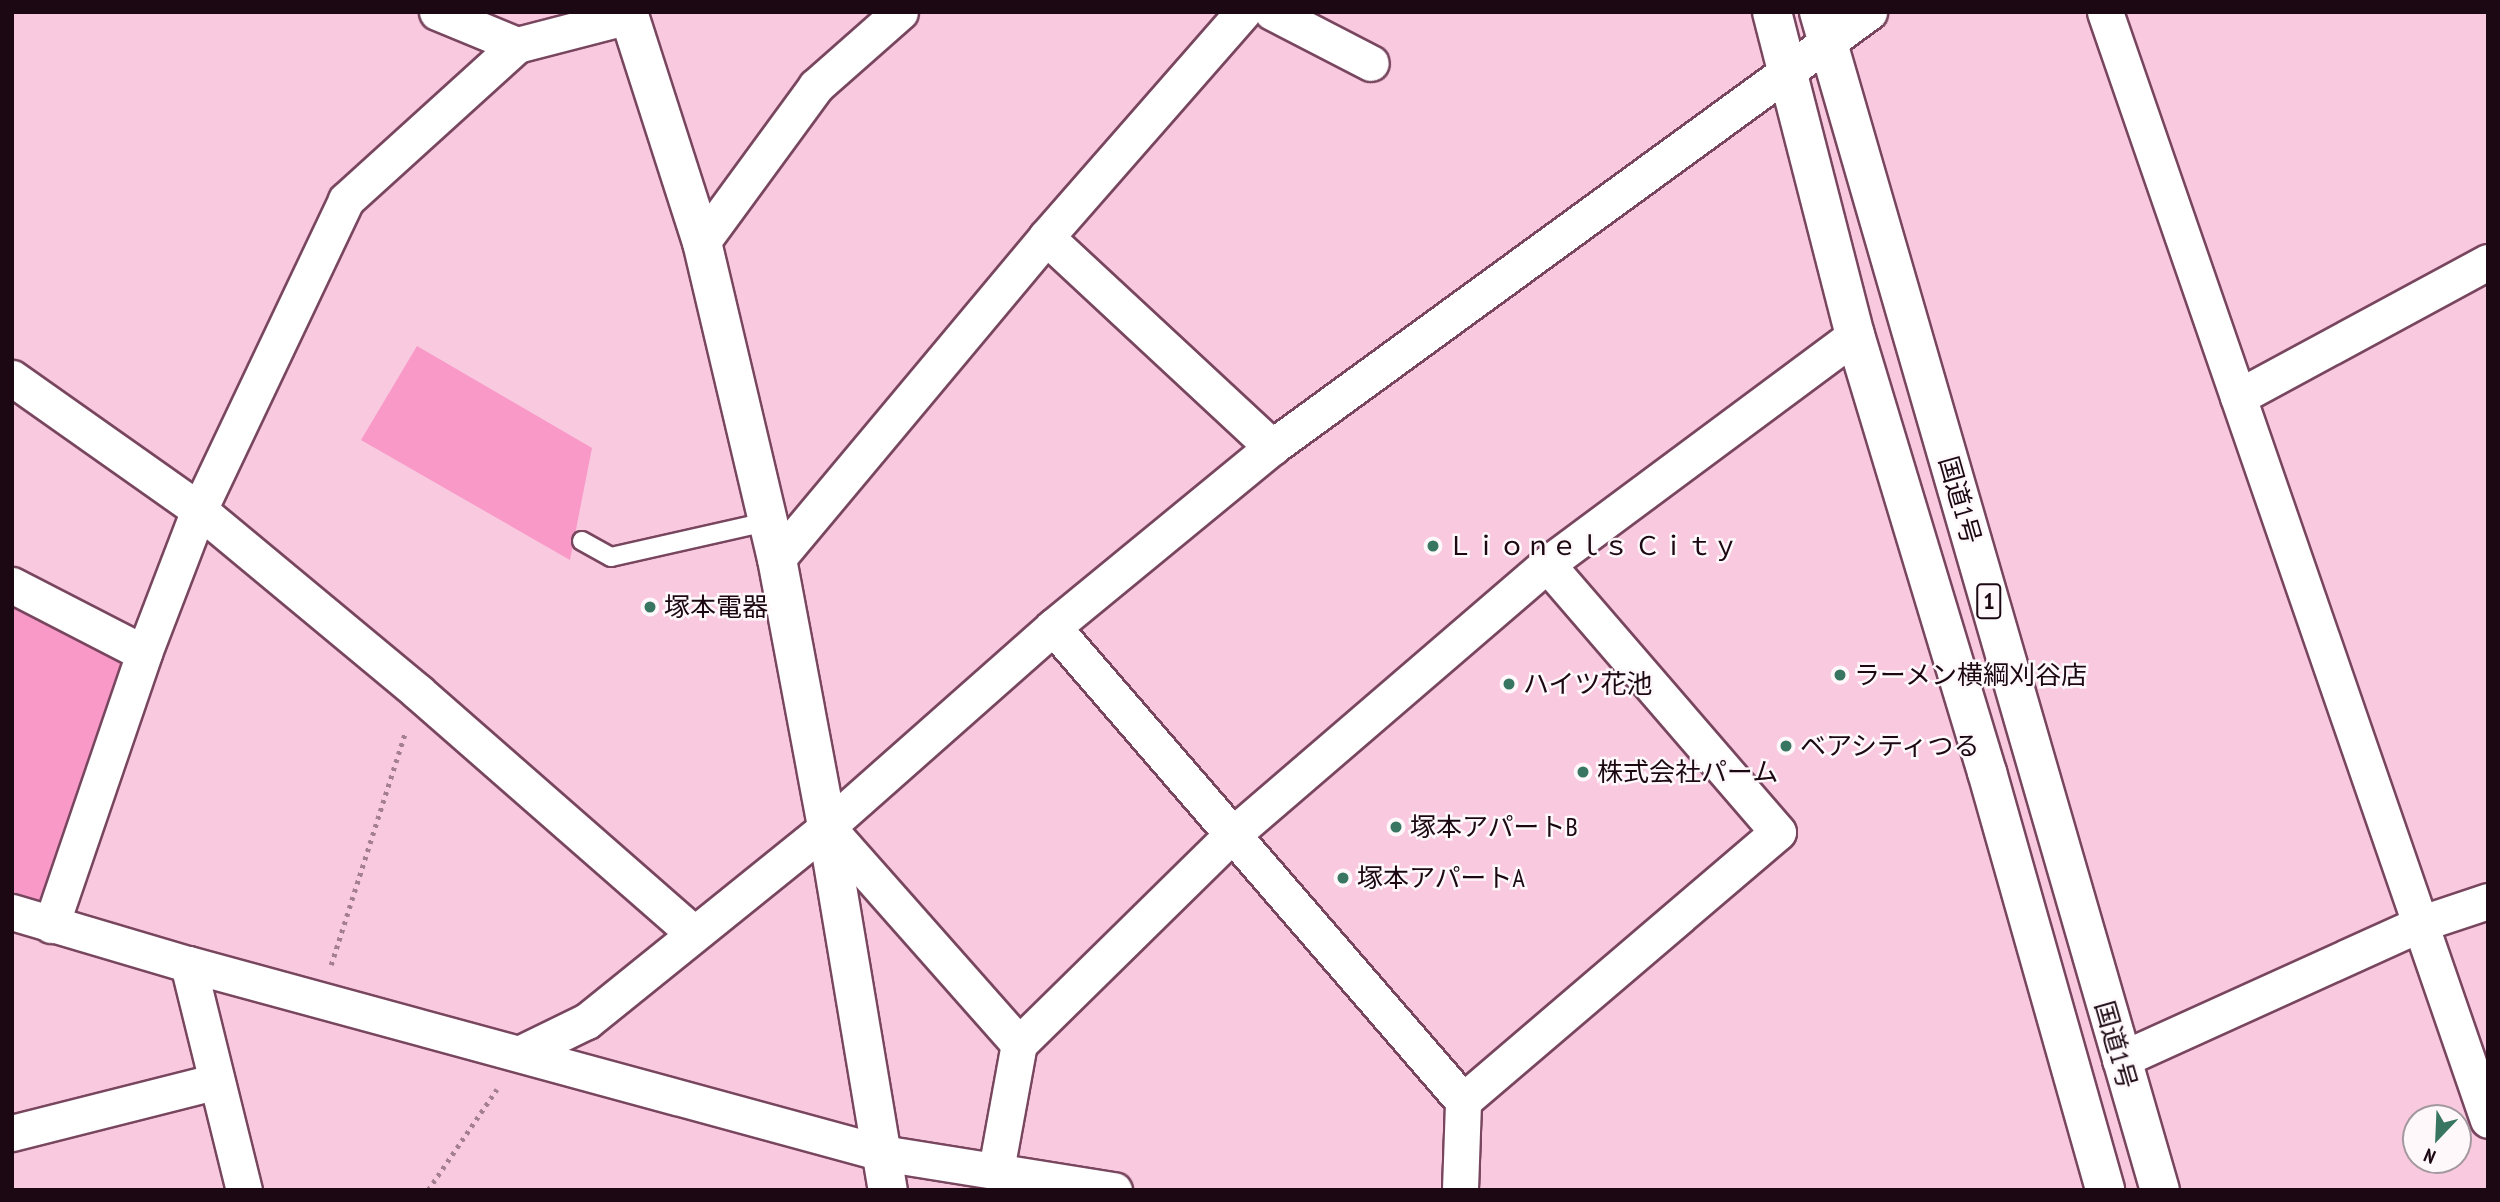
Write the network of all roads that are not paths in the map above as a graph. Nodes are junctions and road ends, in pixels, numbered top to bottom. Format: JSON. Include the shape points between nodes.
{"nodes":[{"id":1,"x":437,"y":12,"type":"edge"},
{"id":2,"x":900,"y":12,"type":"edge"},
{"id":3,"x":1243,"y":12,"type":"edge"},
{"id":4,"x":1272,"y":12,"type":"edge"},
{"id":5,"x":1772,"y":12,"type":"edge"},
{"id":6,"x":1869,"y":12,"type":"edge"},
{"id":7,"x":2105,"y":12,"type":"edge"},
{"id":8,"x":628,"y":14,"type":"edge"},
{"id":9,"x":1824,"y":28,"type":"edge"},
{"id":10,"x":517,"y":45,"type":"junction"},
{"id":11,"x":1371,"y":63,"type":"dead end"},
{"id":12,"x":1788,"y":70,"type":"junction"},
{"id":13,"x":1046,"y":237,"type":"junction"},
{"id":14,"x":702,"y":242,"type":"junction"},
{"id":15,"x":2488,"y":262,"type":"edge"},
{"id":16,"x":1856,"y":335,"type":"junction"},
{"id":17,"x":12,"y":378,"type":"edge"},
{"id":18,"x":2238,"y":397,"type":"junction"},
{"id":19,"x":1272,"y":447,"type":"junction"},
{"id":20,"x":199,"y":510,"type":"junction"},
{"id":21,"x":766,"y":522,"type":"junction"},
{"id":22,"x":582,"y":541,"type":"dead end"},
{"id":23,"x":777,"y":558,"type":"junction"},
{"id":24,"x":1547,"y":564,"type":"junction"},
{"id":25,"x":12,"y":585,"type":"edge"},
{"id":26,"x":1053,"y":627,"type":"junction"},
{"id":27,"x":144,"y":653,"type":"junction"},
{"id":28,"x":827,"y":827,"type":"junction"},
{"id":29,"x":1231,"y":836,"type":"junction"},
{"id":30,"x":2488,"y":901,"type":"edge"},
{"id":31,"x":12,"y":912,"type":"edge"},
{"id":32,"x":2422,"y":923,"type":"junction"},
{"id":33,"x":51,"y":925,"type":"junction"},
{"id":34,"x":693,"y":933,"type":"junction"},
{"id":35,"x":188,"y":964,"type":"junction"},
{"id":36,"x":1020,"y":1044,"type":"junction"},
{"id":37,"x":521,"y":1054,"type":"junction"},
{"id":38,"x":2120,"y":1060,"type":"junction"},
{"id":39,"x":217,"y":1081,"type":"junction"},
{"id":40,"x":1463,"y":1101,"type":"junction"},
{"id":41,"x":2488,"y":1120,"type":"edge"},
{"id":42,"x":12,"y":1133,"type":"edge"},
{"id":43,"x":996,"y":1170,"type":"junction"},
{"id":44,"x":885,"y":1172,"type":"edge"},
{"id":45,"x":244,"y":1190,"type":"edge"},
{"id":46,"x":1114,"y":1190,"type":"edge"},
{"id":47,"x":1442,"y":1190,"type":"edge"},
{"id":48,"x":1462,"y":1190,"type":"edge"},
{"id":49,"x":2105,"y":1190,"type":"edge"},
{"id":50,"x":2160,"y":1190,"type":"edge"}],
"edges":[{"from":1,"to":10,"type":"street"},
{"from":2,"to":14,"type":"street","via":[[816,86]]},
{"from":3,"to":13,"type":"street"},
{"from":4,"to":11,"type":"street"},
{"from":5,"to":12,"type":"main road","name":"国道1号","number":"1"},
{"from":6,"to":9,"type":"street"},
{"from":7,"to":18,"type":"street"},
{"from":8,"to":10,"type":"street"},
{"from":8,"to":14,"type":"main road"},
{"from":9,"to":12,"type":"street"},
{"from":9,"to":38,"type":"main road","name":"国道1号","number":"1"},
{"from":10,"to":20,"type":"street","via":[[346,200]]},
{"from":12,"to":16,"type":"main road","name":"国道1号","number":"1"},
{"from":12,"to":19,"type":"street"},
{"from":13,"to":19,"type":"street"},
{"from":13,"to":23,"type":"street"},
{"from":14,"to":21,"type":"main road"},
{"from":15,"to":18,"type":"street"},
{"from":16,"to":24,"type":"street"},
{"from":16,"to":49,"type":"main road","name":"国道1号","number":"1","via":[[1987,772]]},
{"from":17,"to":20,"type":"street"},
{"from":18,"to":32,"type":"street"},
{"from":19,"to":26,"type":"street"},
{"from":20,"to":27,"type":"street"},
{"from":20,"to":34,"type":"street","via":[[418,692]]},
{"from":21,"to":22,"type":"lane","via":[[611,557]]},
{"from":21,"to":23,"type":"main road"},
{"from":23,"to":28,"type":"main road"},
{"from":24,"to":29,"type":"street"},
{"from":24,"to":40,"type":"street","via":[[1778,832]]},
{"from":25,"to":27,"type":"street"},
{"from":26,"to":28,"type":"street"},
{"from":26,"to":29,"type":"street"},
{"from":27,"to":33,"type":"street"},
{"from":28,"to":34,"type":"street"},
{"from":28,"to":36,"type":"street"},
{"from":28,"to":44,"type":"main road"},
{"from":29,"to":36,"type":"street"},
{"from":29,"to":40,"type":"street"},
{"from":30,"to":32,"type":"street"},
{"from":31,"to":33,"type":"street"},
{"from":32,"to":38,"type":"street"},
{"from":32,"to":41,"type":"street"},
{"from":33,"to":35,"type":"street"},
{"from":34,"to":37,"type":"street","via":[[587,1021]]},
{"from":35,"to":37,"type":"street"},
{"from":35,"to":39,"type":"street"},
{"from":36,"to":43,"type":"street"},
{"from":37,"to":44,"type":"street"},
{"from":38,"to":50,"type":"main road","name":"国道1号","number":"1"},
{"from":39,"to":42,"type":"street"},
{"from":39,"to":45,"type":"street"},
{"from":40,"to":48,"type":"street"},
{"from":43,"to":44,"type":"street"},
{"from":43,"to":46,"type":"street"},
{"from":47,"to":48,"type":"street"}]}
